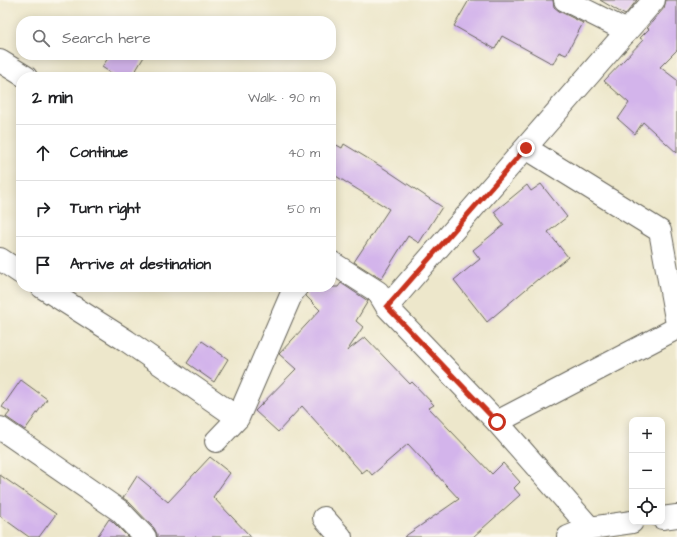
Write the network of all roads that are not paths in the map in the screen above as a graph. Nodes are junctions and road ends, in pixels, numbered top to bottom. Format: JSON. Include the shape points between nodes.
{"nodes":[{"id":1,"x":565,"y":0,"type":"edge"},
{"id":2,"x":654,"y":0,"type":"edge"},
{"id":3,"x":627,"y":31,"type":"junction"},
{"id":4,"x":0,"y":61,"type":"edge"},
{"id":5,"x":18,"y":72,"type":"edge"},
{"id":6,"x":526,"y":148,"type":"junction"},
{"id":7,"x":0,"y":259,"type":"edge"},
{"id":8,"x":336,"y":265,"type":"edge"},
{"id":9,"x":16,"y":270,"type":"edge"},
{"id":10,"x":50,"y":292,"type":"edge"},
{"id":11,"x":293,"y":292,"type":"edge"},
{"id":12,"x":387,"y":307,"type":"junction"},
{"id":13,"x":677,"y":324,"type":"edge"},
{"id":14,"x":677,"y":328,"type":"edge"},
{"id":15,"x":238,"y":418,"type":"junction"},
{"id":16,"x":497,"y":422,"type":"junction"},
{"id":17,"x":0,"y":428,"type":"edge"},
{"id":18,"x":216,"y":441,"type":"dead end"},
{"id":19,"x":677,"y":516,"type":"edge"},
{"id":20,"x":324,"y":518,"type":"dead end"},
{"id":21,"x":665,"y":518,"type":"edge"},
{"id":22,"x":629,"y":522,"type":"edge"},
{"id":23,"x":590,"y":528,"type":"junction"},
{"id":24,"x":145,"y":537,"type":"edge"},
{"id":25,"x":341,"y":537,"type":"edge"},
{"id":26,"x":568,"y":537,"type":"edge"}],
"edges":[{"from":1,"to":3,"type":"street"},
{"from":2,"to":3,"type":"street"},
{"from":3,"to":6,"type":"street"},
{"from":4,"to":5,"type":"street"},
{"from":6,"to":12,"type":"street"},
{"from":6,"to":13,"type":"street","via":[[660,231]]},
{"from":7,"to":9,"type":"street"},
{"from":8,"to":12,"type":"street","via":[[378,292]]},
{"from":10,"to":15,"type":"street","via":[[127,340]]},
{"from":11,"to":15,"type":"street"},
{"from":12,"to":16,"type":"street"},
{"from":14,"to":16,"type":"street"},
{"from":15,"to":18,"type":"street"},
{"from":16,"to":23,"type":"street"},
{"from":17,"to":24,"type":"street","via":[[120,512]]},
{"from":19,"to":21,"type":"street"},
{"from":20,"to":25,"type":"street"},
{"from":22,"to":23,"type":"street"},
{"from":23,"to":26,"type":"street"}]}
